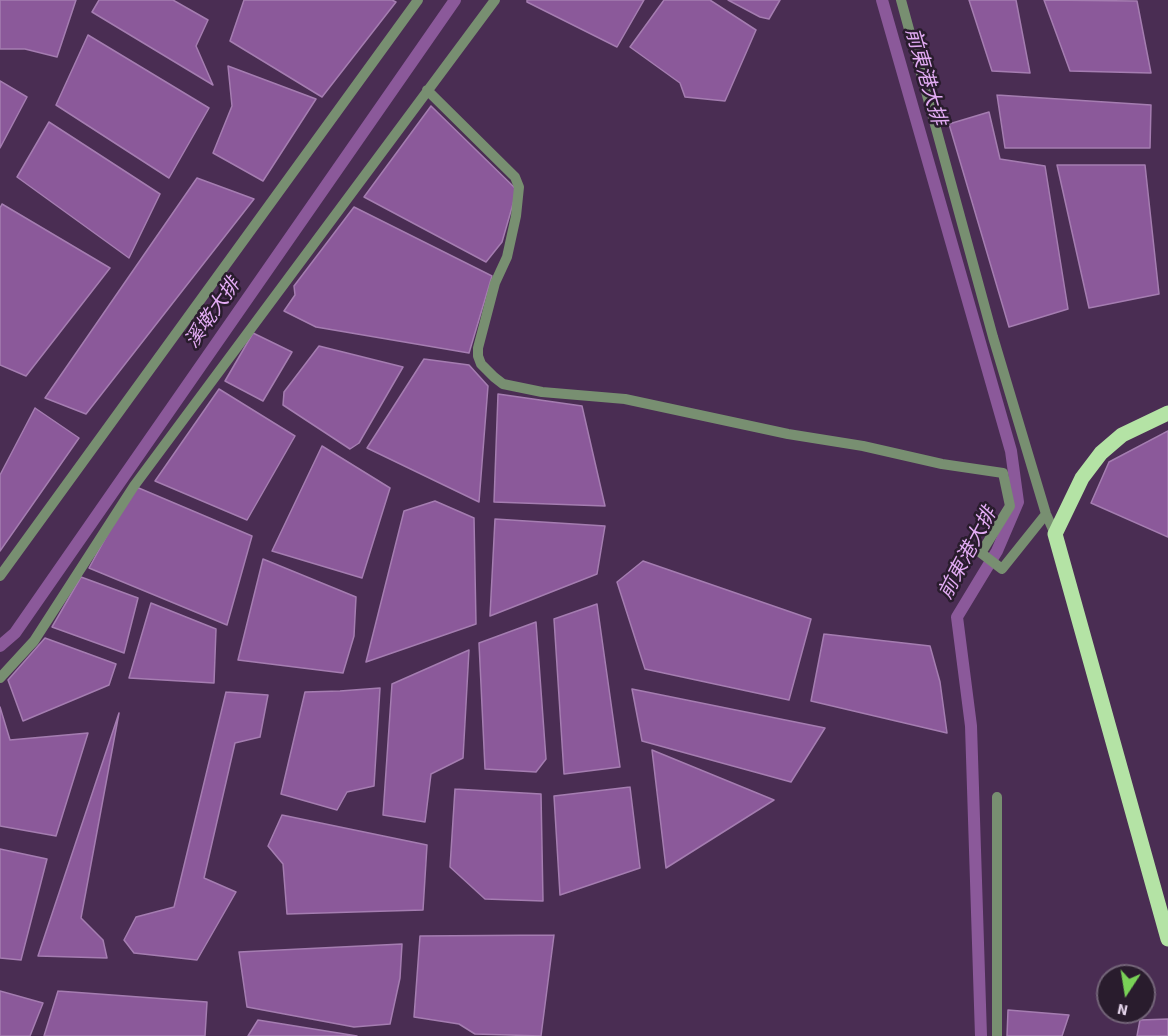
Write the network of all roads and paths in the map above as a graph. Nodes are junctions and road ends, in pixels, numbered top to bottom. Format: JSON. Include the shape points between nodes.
{"nodes":[{"id":1,"x":418,"y":0,"type":"edge"},
{"id":2,"x":495,"y":0,"type":"edge"},
{"id":3,"x":901,"y":0,"type":"edge"},
{"id":4,"x":427,"y":90,"type":"junction"},
{"id":5,"x":1168,"y":413,"type":"edge"},
{"id":6,"x":1046,"y":514,"type":"junction"},
{"id":7,"x":1055,"y":534,"type":"junction"},
{"id":8,"x":0,"y":576,"type":"edge"},
{"id":9,"x":0,"y":678,"type":"edge"},
{"id":10,"x":997,"y":797,"type":"dead end"},
{"id":11,"x":1168,"y":939,"type":"edge"},
{"id":12,"x":997,"y":1036,"type":"edge"}],
"edges":[{"from":1,"to":8,"type":"street"},
{"from":2,"to":4,"type":"street"},
{"from":3,"to":6,"type":"street"},
{"from":4,"to":6,"type":"street","via":[[515,177],[519,187],[507,257],[495,283],[478,348],[481,364],[504,384],[542,392],[625,399],[788,434],[1003,473],[1010,506],[981,553],[1002,569]]},
{"from":4,"to":9,"type":"street","via":[[134,486],[34,641]]},
{"from":5,"to":7,"type":"main road","via":[[1122,435],[1101,453],[1082,478]]},
{"from":6,"to":7,"type":"street"},
{"from":7,"to":11,"type":"main road"},
{"from":10,"to":12,"type":"street"}]}
